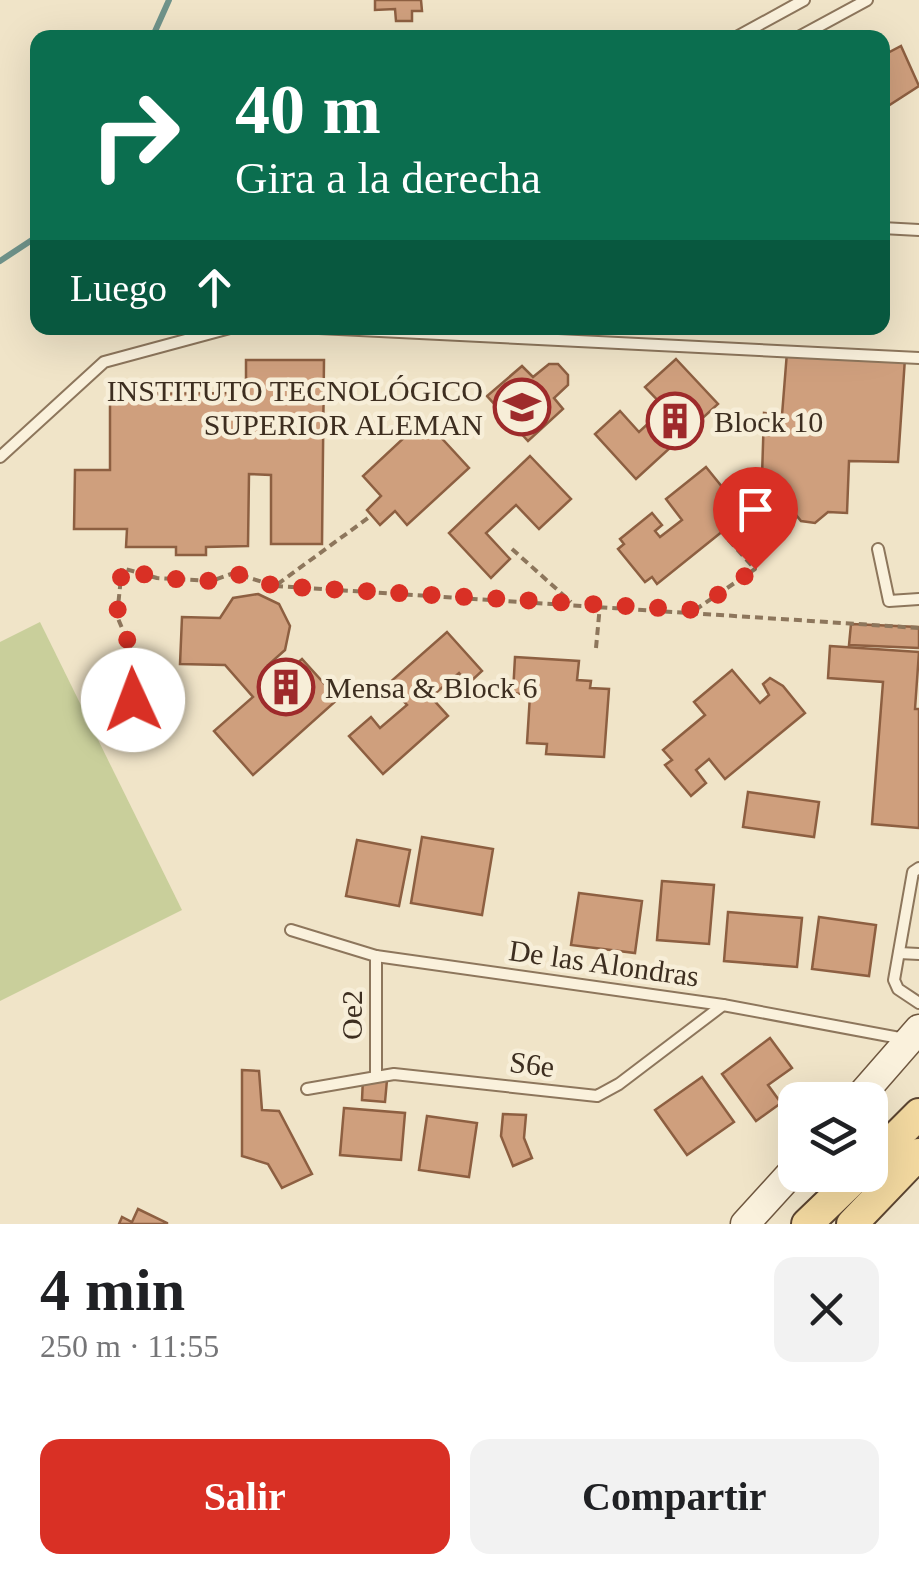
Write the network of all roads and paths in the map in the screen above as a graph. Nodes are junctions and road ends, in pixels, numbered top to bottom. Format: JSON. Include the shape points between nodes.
{"nodes":[{"id":1,"x":804,"y":0,"type":"edge"},
{"id":2,"x":867,"y":0,"type":"edge"},
{"id":3,"x":750,"y":30,"type":"edge"},
{"id":4,"x":811,"y":30,"type":"edge"},
{"id":5,"x":890,"y":228,"type":"edge"},
{"id":6,"x":919,"y":230,"type":"edge"},
{"id":7,"x":204,"y":335,"type":"edge"},
{"id":8,"x":460,"y":335,"type":"edge"},
{"id":9,"x":919,"y":358,"type":"edge"},
{"id":10,"x":0,"y":458,"type":"edge"},
{"id":11,"x":368,"y":518,"type":"dead end"},
{"id":12,"x":726,"y":537,"type":"dead end"},
{"id":13,"x":512,"y":549,"type":"dead end"},
{"id":14,"x":878,"y":549,"type":"dead end"},
{"id":15,"x":275,"y":586,"type":"junction"},
{"id":16,"x":919,"y":599,"type":"edge"},
{"id":17,"x":571,"y":602,"type":"junction"},
{"id":18,"x":600,"y":606,"type":"junction"},
{"id":19,"x":696,"y":610,"type":"junction"},
{"id":20,"x":919,"y":628,"type":"edge"},
{"id":21,"x":596,"y":648,"type":"dead end"},
{"id":22,"x":133,"y":700,"type":"dead end"},
{"id":23,"x":919,"y":868,"type":"edge"},
{"id":24,"x":913,"y":901,"type":"edge"},
{"id":25,"x":291,"y":930,"type":"dead end"},
{"id":26,"x":899,"y":953,"type":"junction"},
{"id":27,"x":919,"y":954,"type":"edge"},
{"id":28,"x":376,"y":956,"type":"junction"},
{"id":29,"x":919,"y":1003,"type":"edge"},
{"id":30,"x":723,"y":1005,"type":"junction"},
{"id":31,"x":915,"y":1035,"type":"edge"},
{"id":32,"x":376,"y":1075,"type":"junction"},
{"id":33,"x":873,"y":1082,"type":"edge"},
{"id":34,"x":306,"y":1089,"type":"dead end"},
{"id":35,"x":919,"y":1114,"type":"edge"},
{"id":36,"x":888,"y":1144,"type":"edge"},
{"id":37,"x":919,"y":1154,"type":"edge"},
{"id":38,"x":778,"y":1188,"type":"edge"},
{"id":39,"x":840,"y":1192,"type":"edge"},
{"id":40,"x":745,"y":1224,"type":"edge"},
{"id":41,"x":807,"y":1224,"type":"edge"},
{"id":42,"x":852,"y":1224,"type":"edge"}],
"edges":[{"from":1,"to":3,"type":"lane"},
{"from":2,"to":4,"type":"lane"},
{"from":5,"to":6,"type":"lane"},
{"from":7,"to":10,"type":"lane","via":[[104,362]]},
{"from":8,"to":9,"type":"lane"},
{"from":11,"to":15,"type":"path"},
{"from":12,"to":19,"type":"path","via":[[755,569]]},
{"from":13,"to":17,"type":"path"},
{"from":14,"to":16,"type":"lane","via":[[890,600]]},
{"from":15,"to":17,"type":"path"},
{"from":15,"to":22,"type":"path","via":[[234,573],[211,581],[122,568],[117,616],[142,674]]},
{"from":17,"to":18,"type":"path"},
{"from":18,"to":19,"type":"path"},
{"from":18,"to":21,"type":"path"},
{"from":19,"to":20,"type":"path"},
{"from":23,"to":24,"type":"lane","via":[[912,872]]},
{"from":24,"to":26,"type":"lane"},
{"from":25,"to":28,"type":"lane","name":"De las Alondras"},
{"from":26,"to":27,"type":"lane"},
{"from":26,"to":29,"type":"lane","via":[[894,980]]},
{"from":28,"to":30,"type":"lane","name":"De las Alondras"},
{"from":28,"to":32,"type":"lane","name":"Oe2"},
{"from":30,"to":31,"type":"lane","name":"De las Alondras"},
{"from":30,"to":32,"type":"lane","name":"S6e","via":[[597,1096]]},
{"from":31,"to":33,"type":"street"},
{"from":32,"to":34,"type":"lane","name":"S6e"},
{"from":35,"to":36,"type":"main road"},
{"from":37,"to":42,"type":"main road"},
{"from":38,"to":40,"type":"street"},
{"from":39,"to":41,"type":"main road"}]}
